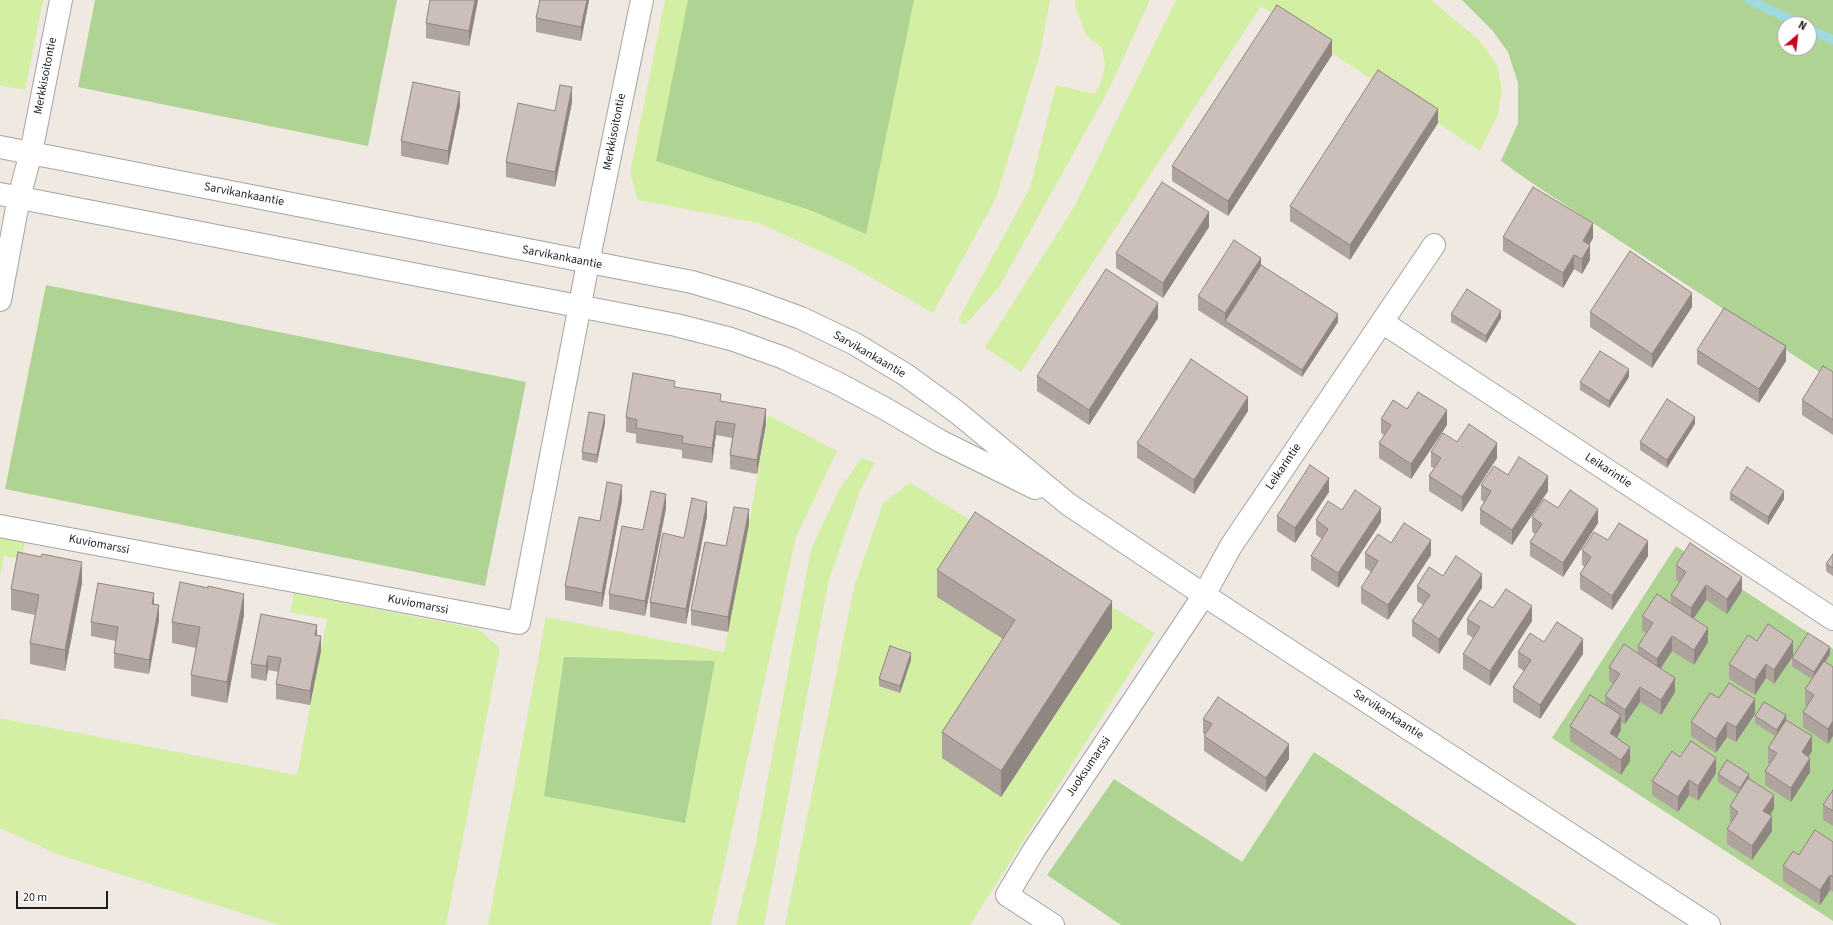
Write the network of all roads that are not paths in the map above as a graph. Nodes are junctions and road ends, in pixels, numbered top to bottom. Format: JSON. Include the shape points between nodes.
{"nodes":[{"id":1,"x":61,"y":0,"type":"edge"},
{"id":2,"x":642,"y":0,"type":"edge"},
{"id":3,"x":0,"y":147,"type":"edge"},
{"id":4,"x":31,"y":153,"type":"junction"},
{"id":5,"x":9,"y":196,"type":"edge"},
{"id":6,"x":1434,"y":245,"type":"dead end"},
{"id":7,"x":588,"y":263,"type":"junction"},
{"id":8,"x":0,"y":300,"type":"edge"},
{"id":9,"x":580,"y":307,"type":"junction"},
{"id":10,"x":1382,"y":322,"type":"junction"},
{"id":11,"x":1068,"y":504,"type":"junction"},
{"id":12,"x":0,"y":526,"type":"edge"},
{"id":13,"x":1204,"y":595,"type":"junction"},
{"id":14,"x":1833,"y":618,"type":"edge"},
{"id":15,"x":1053,"y":925,"type":"edge"},
{"id":16,"x":1709,"y":925,"type":"edge"}],
"edges":[{"from":1,"to":4,"type":"street","name":"Merkkisoitontie"},
{"from":2,"to":7,"type":"street","name":"Merkkisoitontie"},
{"from":3,"to":4,"type":"street","name":"Sarvikankaantie"},
{"from":4,"to":5,"type":"street","name":"Merkkisoitontie"},
{"from":4,"to":7,"type":"street","name":"Sarvikankaantie"},
{"from":5,"to":8,"type":"street"},
{"from":5,"to":9,"type":"street","name":"Sarvikankaantie"},
{"from":6,"to":10,"type":"street","name":"Leikarintie"},
{"from":7,"to":9,"type":"street","name":"Merkkisoitontie"},
{"from":7,"to":11,"type":"street","name":"Sarvikankaantie","via":[[692,282],[749,298],[801,318],[856,344],[906,375],[958,413]]},
{"from":9,"to":11,"type":"street","name":"Sarvikankaantie","via":[[676,325],[731,339],[784,358],[870,400],[940,441]]},
{"from":9,"to":12,"type":"street","name":"Kuviomarssi","via":[[519,623]]},
{"from":10,"to":13,"type":"street","name":"Leikarintie","via":[[1231,546]]},
{"from":10,"to":14,"type":"street","name":"Leikarintie"},
{"from":11,"to":13,"type":"street","name":"Sarvikankaantie"},
{"from":13,"to":15,"type":"street","name":"Juoksumarssi","via":[[1034,850],[1007,895]]},
{"from":13,"to":16,"type":"street","name":"Sarvikankaantie"}]}
